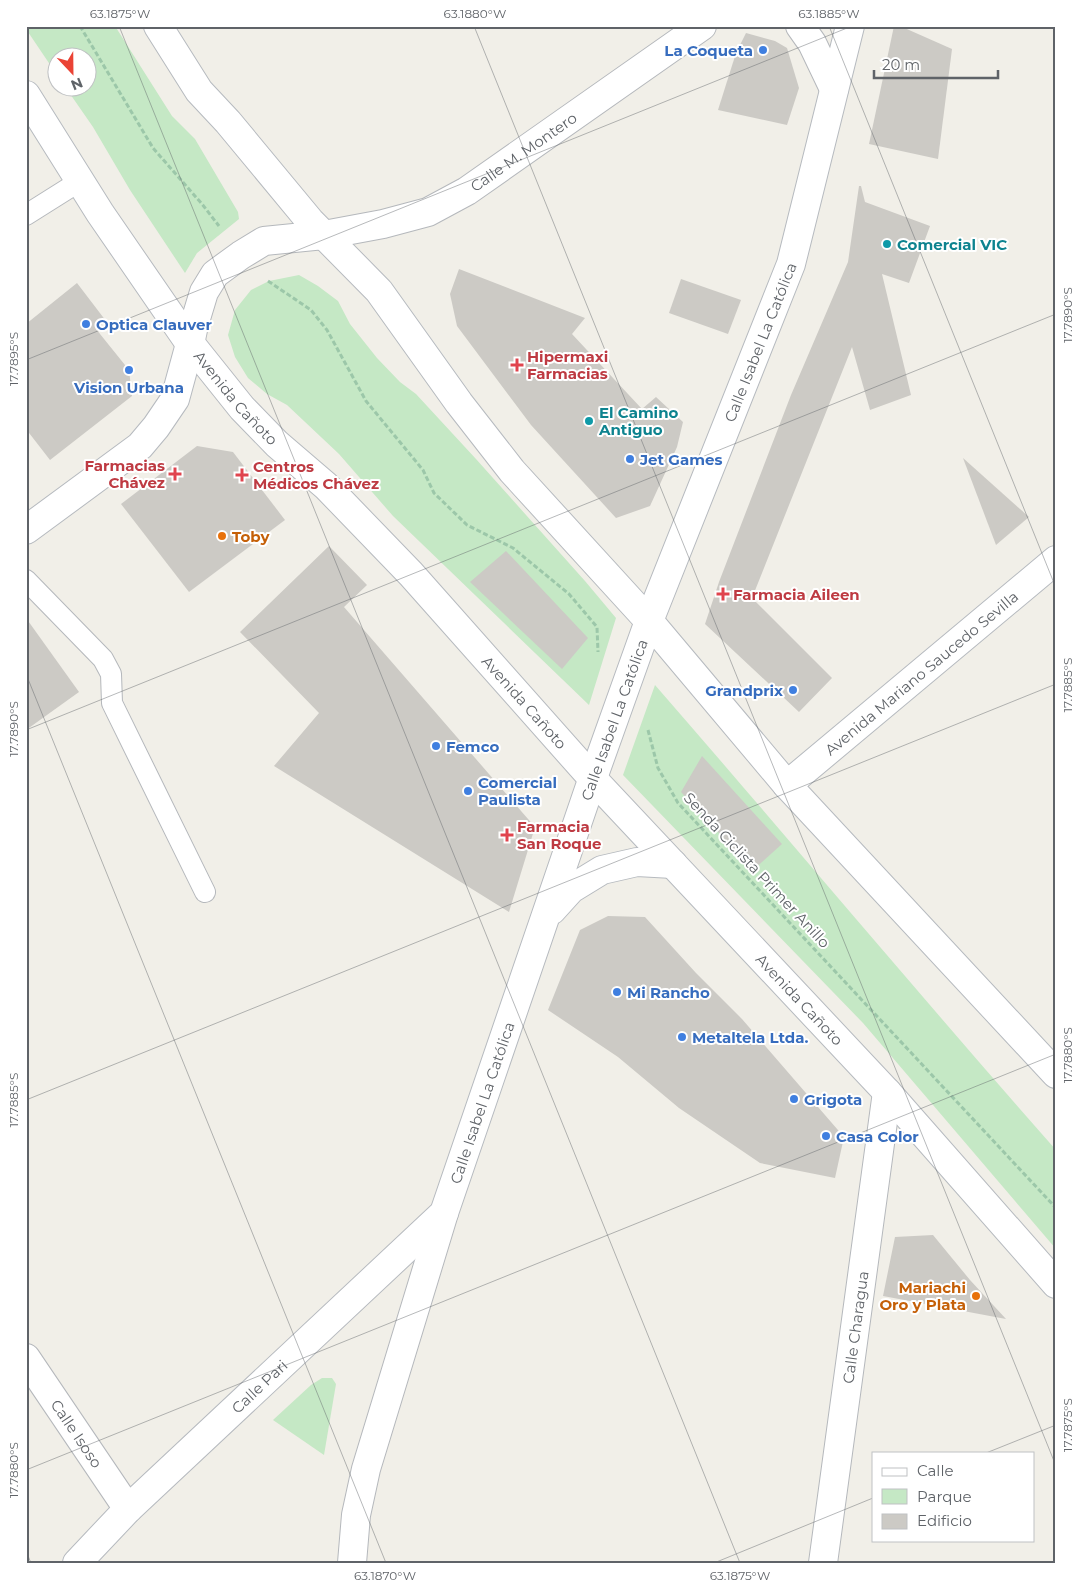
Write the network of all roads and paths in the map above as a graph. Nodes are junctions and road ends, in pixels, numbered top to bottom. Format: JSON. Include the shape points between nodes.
{"nodes":[{"id":1,"x":80,"y":26,"type":"edge"},
{"id":2,"x":158,"y":26,"type":"edge"},
{"id":3,"x":702,"y":26,"type":"edge"},
{"id":4,"x":800,"y":26,"type":"edge"},
{"id":5,"x":850,"y":26,"type":"edge"},
{"id":6,"x":834,"y":89,"type":"junction"},
{"id":7,"x":26,"y":95,"type":"edge"},
{"id":8,"x":80,"y":181,"type":"junction"},
{"id":9,"x":26,"y":215,"type":"edge"},
{"id":10,"x":324,"y":235,"type":"junction"},
{"id":11,"x":241,"y":254,"type":"junction"},
{"id":12,"x":190,"y":344,"type":"junction"},
{"id":13,"x":26,"y":530,"type":"edge"},
{"id":14,"x":1056,"y":560,"type":"edge"},
{"id":15,"x":26,"y":580,"type":"edge"},
{"id":16,"x":649,"y":620,"type":"junction"},
{"id":17,"x":619,"y":706,"type":"junction"},
{"id":18,"x":593,"y":779,"type":"junction"},
{"id":19,"x":787,"y":785,"type":"junction"},
{"id":20,"x":673,"y":864,"type":"junction"},
{"id":21,"x":205,"y":892,"type":"dead end"},
{"id":22,"x":547,"y":915,"type":"junction"},
{"id":23,"x":1056,"y":1074,"type":"edge"},
{"id":24,"x":887,"y":1092,"type":"junction"},
{"id":25,"x":1056,"y":1208,"type":"edge"},
{"id":26,"x":444,"y":1213,"type":"junction"},
{"id":27,"x":1056,"y":1284,"type":"edge"},
{"id":28,"x":26,"y":1358,"type":"edge"},
{"id":29,"x":128,"y":1509,"type":"junction"},
{"id":30,"x":76,"y":1563,"type":"edge"},
{"id":31,"x":352,"y":1563,"type":"edge"},
{"id":32,"x":823,"y":1563,"type":"edge"}],
"edges":[{"from":1,"to":11,"type":"path","name":"Senda Ciclista Primer Anillo","via":[[153,148]]},
{"from":2,"to":10,"type":"street","via":[[199,91]]},
{"from":3,"to":10,"type":"street","name":"Calle M. Montero","via":[[467,191],[428,212]]},
{"from":4,"to":6,"type":"street"},
{"from":5,"to":6,"type":"street","name":"Calle Isabel La Católica"},
{"from":6,"to":16,"type":"street","name":"Calle Isabel La Católica","via":[[791,264]]},
{"from":7,"to":8,"type":"street","name":"Avenida Cañoto"},
{"from":8,"to":9,"type":"lane"},
{"from":8,"to":12,"type":"street","name":"Avenida Cañoto"},
{"from":10,"to":11,"type":"street","name":"Calle M. Montero","via":[[264,242]]},
{"from":10,"to":16,"type":"street","via":[[379,291],[459,403],[512,470]]},
{"from":11,"to":12,"type":"street","name":"Calle M. Montero","via":[[215,274],[204,292]]},
{"from":11,"to":17,"type":"path","name":"Senda Ciclista Primer Anillo","via":[[269,282],[311,310],[327,330],[366,401],[423,470],[434,493],[467,525],[513,548],[527,559],[569,594],[597,627],[602,685]]},
{"from":12,"to":13,"type":"street","name":"Calle M. Montero","via":[[175,399],[140,446]]},
{"from":12,"to":18,"type":"street","name":"Avenida Cañoto","via":[[242,408],[277,444],[326,486],[412,574]]},
{"from":14,"to":19,"type":"street","name":"Avenida Mariano Saucedo Sevilla"},
{"from":15,"to":21,"type":"lane","via":[[103,659],[111,674],[112,703]]},
{"from":16,"to":17,"type":"street","name":"Calle Isabel La Católica"},
{"from":16,"to":19,"type":"street"},
{"from":17,"to":18,"type":"street","name":"Calle Isabel La Católica"},
{"from":17,"to":25,"type":"path","name":"Senda Ciclista Primer Anillo","via":[[650,731],[658,768],[678,804]]},
{"from":18,"to":20,"type":"street","name":"Avenida Cañoto"},
{"from":18,"to":22,"type":"street","name":"Calle Isabel La Católica"},
{"from":19,"to":23,"type":"street"},
{"from":20,"to":22,"type":"street","via":[[637,862],[602,870],[572,889]]},
{"from":20,"to":24,"type":"street","name":"Avenida Cañoto"},
{"from":22,"to":26,"type":"street","name":"Calle Isabel La Católica"},
{"from":24,"to":27,"type":"street","name":"Avenida Cañoto"},
{"from":24,"to":32,"type":"street","name":"Calle Charagua"},
{"from":26,"to":29,"type":"street","name":"Calle Pari"},
{"from":26,"to":31,"type":"street","name":"Calle Isabel La Católica","via":[[366,1469],[356,1516]]},
{"from":28,"to":29,"type":"street","name":"Calle Isoso"},
{"from":29,"to":30,"type":"street","name":"Calle Pari"}]}
